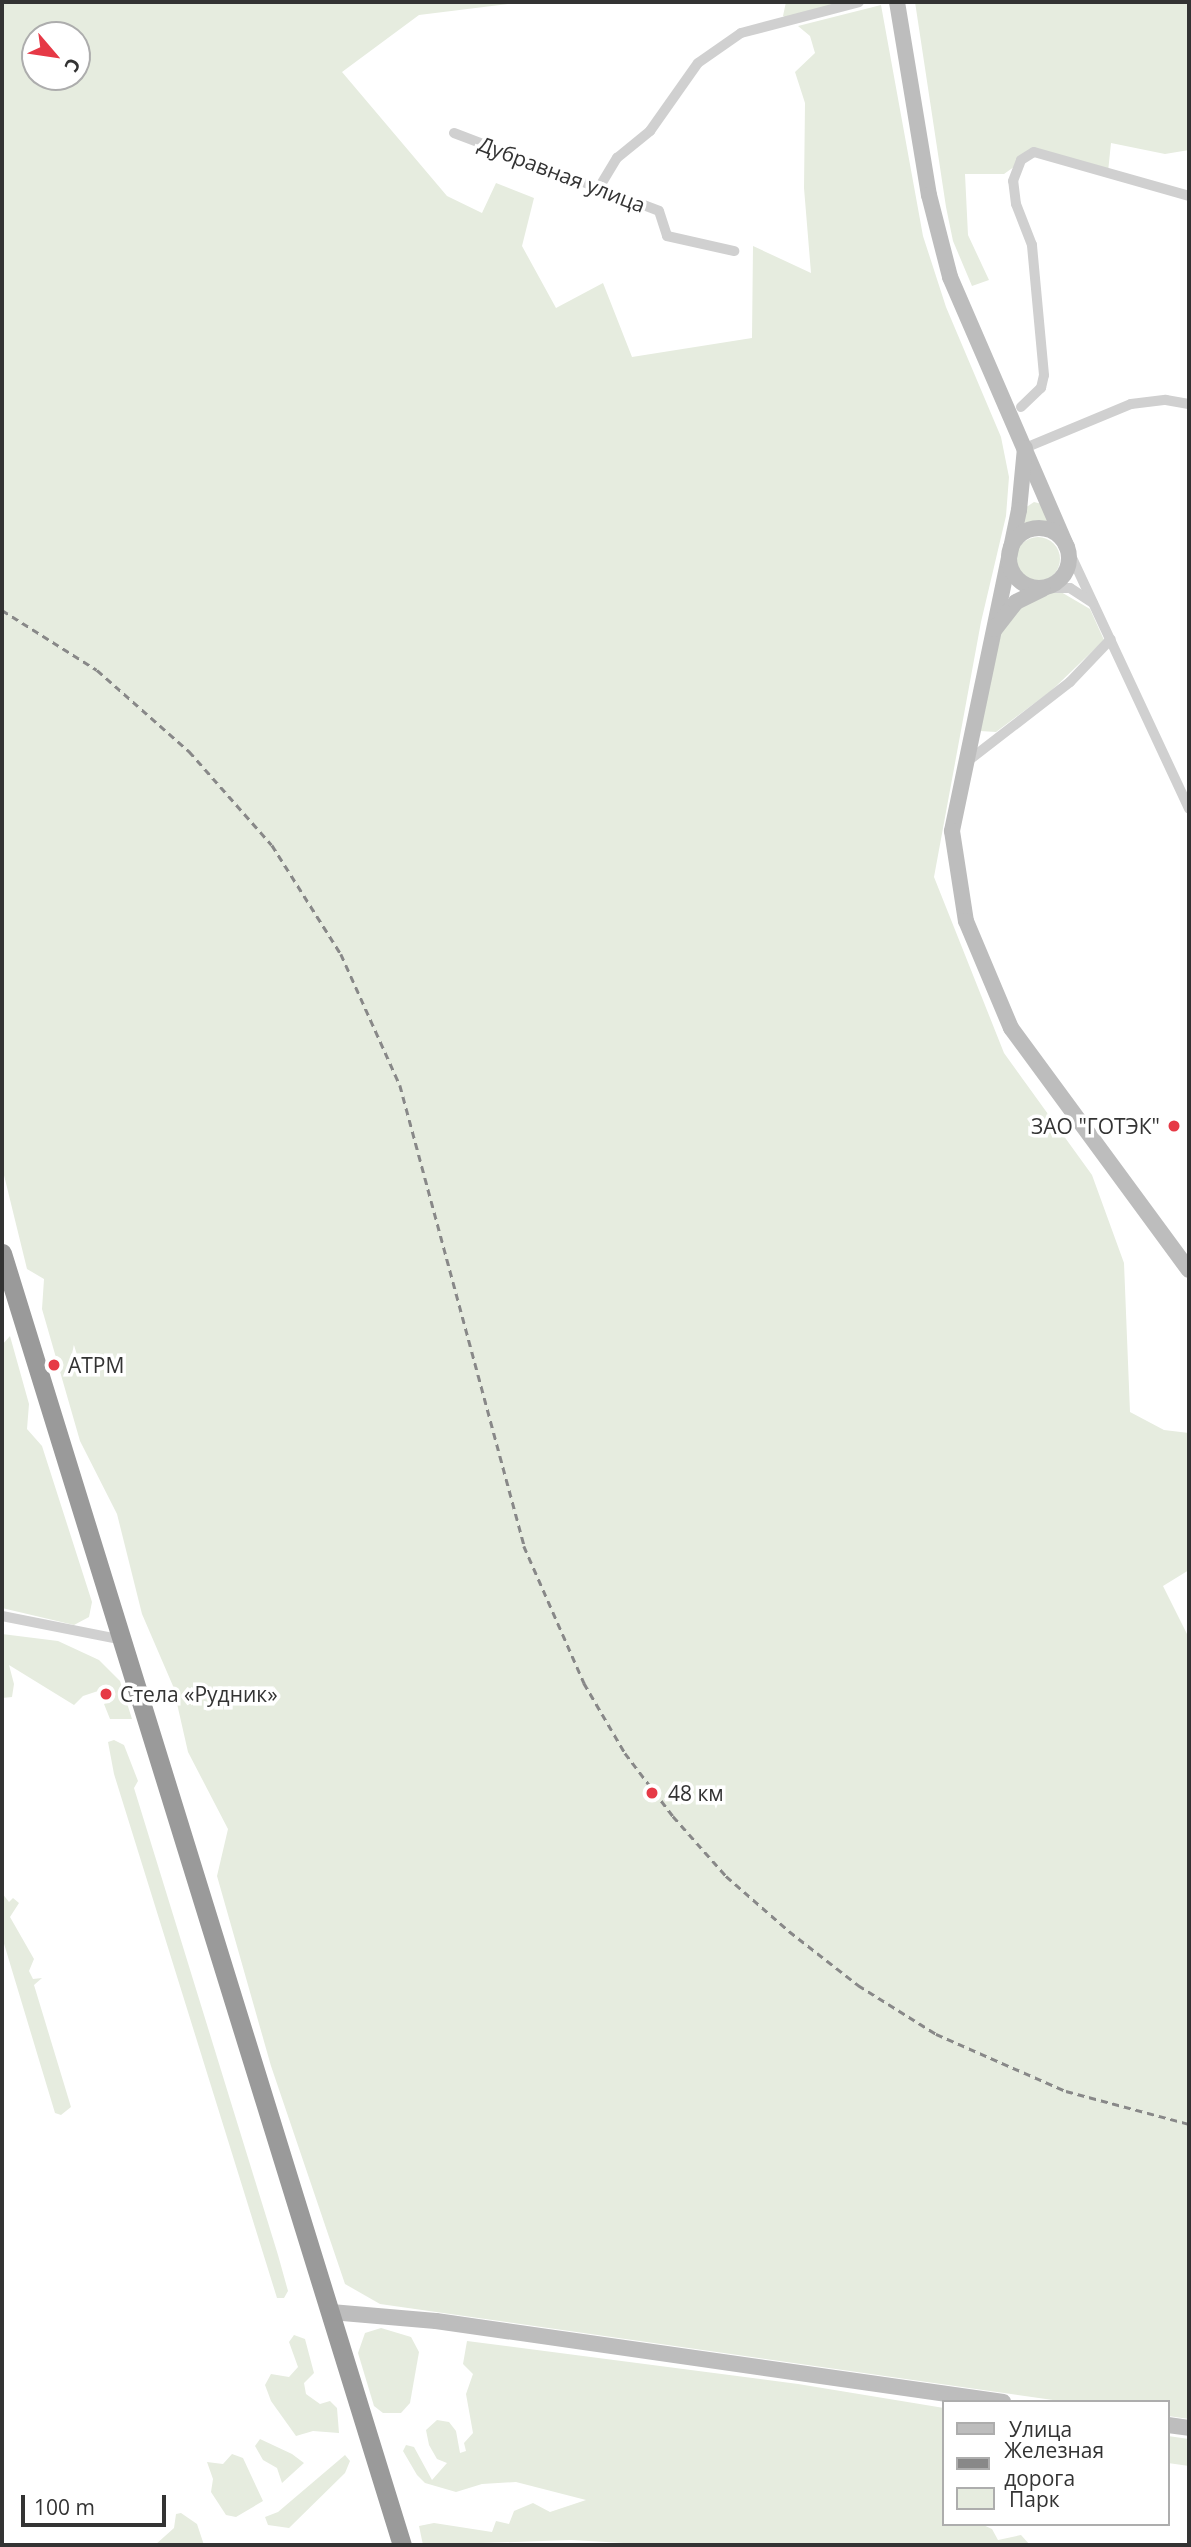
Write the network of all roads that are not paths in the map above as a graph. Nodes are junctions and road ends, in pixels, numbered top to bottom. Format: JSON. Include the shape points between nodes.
{"nodes":[{"id":1,"x":859,"y":2,"type":"edge"},
{"id":2,"x":897,"y":2,"type":"edge"},
{"id":3,"x":454,"y":133,"type":"dead end"},
{"id":4,"x":600,"y":186,"type":"junction"},
{"id":5,"x":1189,"y":196,"type":"edge"},
{"id":6,"x":734,"y":251,"type":"dead end"},
{"id":7,"x":1189,"y":404,"type":"edge"},
{"id":8,"x":1021,"y":407,"type":"dead end"},
{"id":9,"x":1025,"y":448,"type":"junction"},
{"id":10,"x":1067,"y":547,"type":"junction"},
{"id":11,"x":1010,"y":549,"type":"junction"},
{"id":12,"x":1045,"y":588,"type":"junction"},
{"id":13,"x":1095,"y":604,"type":"junction"},
{"id":14,"x":1111,"y":639,"type":"junction"},
{"id":15,"x":988,"y":644,"type":"junction"},
{"id":16,"x":964,"y":764,"type":"junction"},
{"id":17,"x":1189,"y":809,"type":"edge"},
{"id":18,"x":2,"y":1252,"type":"edge"},
{"id":19,"x":1189,"y":1270,"type":"edge"},
{"id":20,"x":2,"y":1616,"type":"edge"},
{"id":21,"x":126,"y":1641,"type":"junction"},
{"id":22,"x":331,"y":2312,"type":"junction"},
{"id":23,"x":989,"y":2400,"type":"edge"},
{"id":24,"x":1170,"y":2425,"type":"edge"},
{"id":25,"x":1189,"y":2428,"type":"edge"},
{"id":26,"x":402,"y":2545,"type":"edge"}],
"edges":[{"from":1,"to":4,"type":"street","via":[[741,33],[698,63],[650,131],[617,158]]},
{"from":2,"to":9,"type":"street","via":[[936,232],[969,326]]},
{"from":3,"to":4,"type":"street","name":"Дубравная улица"},
{"from":4,"to":6,"type":"street","name":"Дубравная улица","via":[[659,211],[667,236]]},
{"from":5,"to":8,"type":"street","via":[[1034,152],[1021,160],[1013,181],[1016,204],[1032,245],[1044,375],[1041,388]]},
{"from":7,"to":9,"type":"street","via":[[1166,400],[1131,404]]},
{"from":9,"to":10,"type":"street"},
{"from":9,"to":11,"type":"street"},
{"from":10,"to":11,"type":"street","via":[[1055,533],[1038,528],[1020,534]]},
{"from":10,"to":12,"type":"street","via":[[1065,573]]},
{"from":10,"to":13,"type":"street"},
{"from":11,"to":12,"type":"street","via":[[1016,578],[1024,585]]},
{"from":11,"to":15,"type":"street"},
{"from":12,"to":13,"type":"street","via":[[1070,588]]},
{"from":12,"to":15,"type":"street","via":[[1011,607]]},
{"from":13,"to":14,"type":"street"},
{"from":14,"to":16,"type":"street","via":[[1070,682]]},
{"from":14,"to":17,"type":"street"},
{"from":15,"to":16,"type":"street"},
{"from":16,"to":19,"type":"street","via":[[952,831],[966,921],[1011,1028]]},
{"from":18,"to":21,"type":"highway"},
{"from":20,"to":21,"type":"street"},
{"from":21,"to":22,"type":"highway"},
{"from":22,"to":23,"type":"street","via":[[436,2321]]},
{"from":22,"to":26,"type":"highway"},
{"from":24,"to":25,"type":"street"}]}
